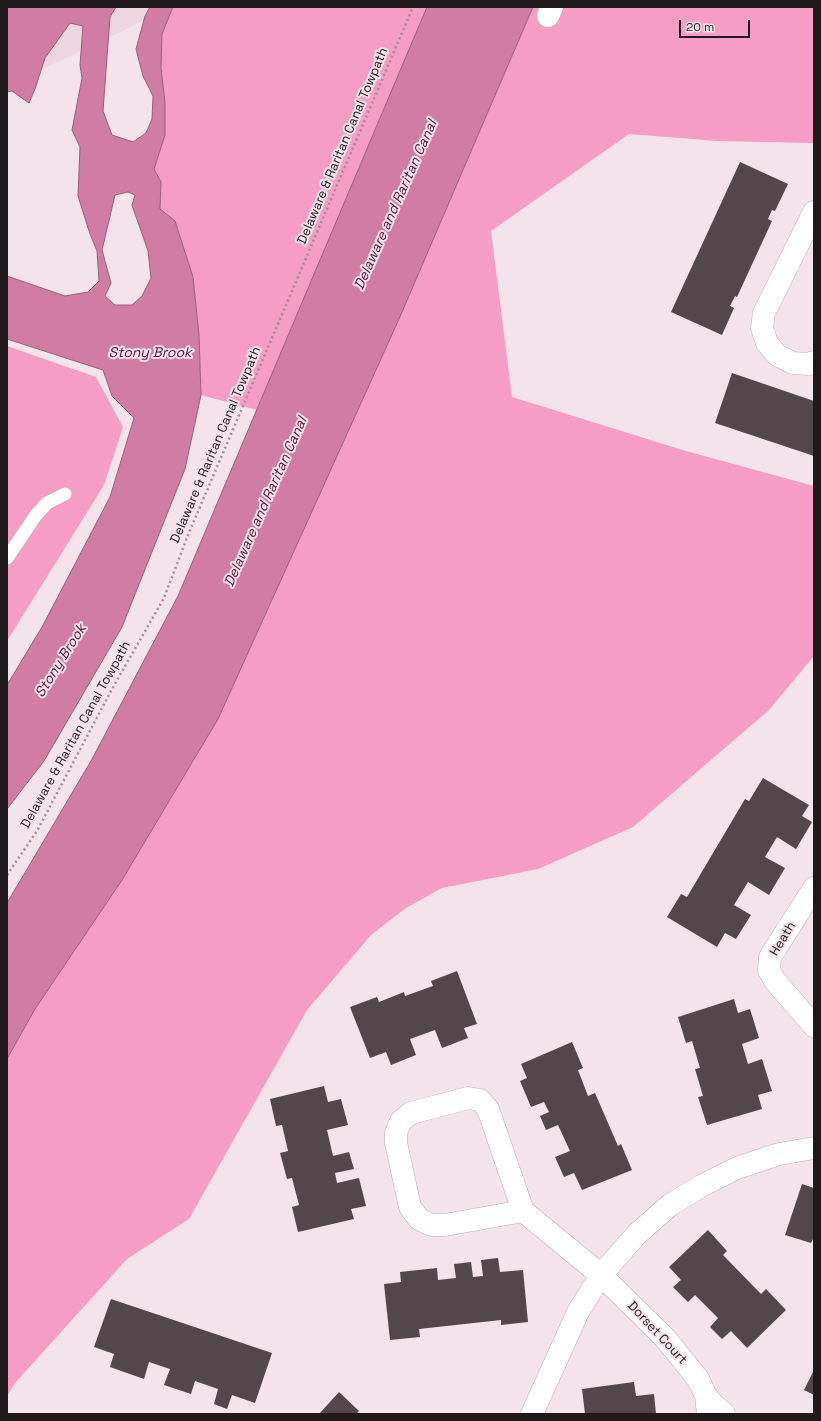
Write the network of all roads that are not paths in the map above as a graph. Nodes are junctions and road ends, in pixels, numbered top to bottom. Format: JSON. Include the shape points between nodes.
{"nodes":[{"id":1,"x":814,"y":212,"type":"edge"},
{"id":2,"x":814,"y":362,"type":"edge"},
{"id":3,"x":65,"y":494,"type":"dead end"},
{"id":4,"x":7,"y":558,"type":"edge"},
{"id":5,"x":814,"y":888,"type":"edge"},
{"id":6,"x":814,"y":1026,"type":"edge"},
{"id":7,"x":814,"y":1148,"type":"edge"},
{"id":8,"x":523,"y":1211,"type":"junction"},
{"id":9,"x":601,"y":1275,"type":"junction"},
{"id":10,"x":707,"y":1405,"type":"edge"},
{"id":11,"x":532,"y":1414,"type":"edge"},
{"id":12,"x":724,"y":1414,"type":"edge"}],
"edges":[{"from":1,"to":2,"type":"street","via":[[764,313],[762,328],[767,343],[777,355],[793,363]]},
{"from":3,"to":4,"type":"lane","via":[[48,503],[36,515]]},
{"from":5,"to":6,"type":"street","name":"Heath","via":[[770,957],[769,970],[775,981]]},
{"from":7,"to":9,"type":"street","via":[[778,1154],[737,1168],[703,1185],[670,1205],[637,1234]]},
{"from":8,"to":8,"type":"street","via":[[488,1109],[480,1100],[468,1098],[411,1113],[401,1121],[396,1133],[396,1143],[410,1207],[419,1218],[431,1225],[445,1225]]},
{"from":8,"to":9,"type":"street","name":"Dorset Court"},
{"from":9,"to":10,"type":"street","name":"Dorset Court","via":[[664,1338],[698,1379]]},
{"from":9,"to":11,"type":"street","via":[[578,1312]]},
{"from":10,"to":12,"type":"street","name":"Dorset Court","via":[[714,1405]]}]}
